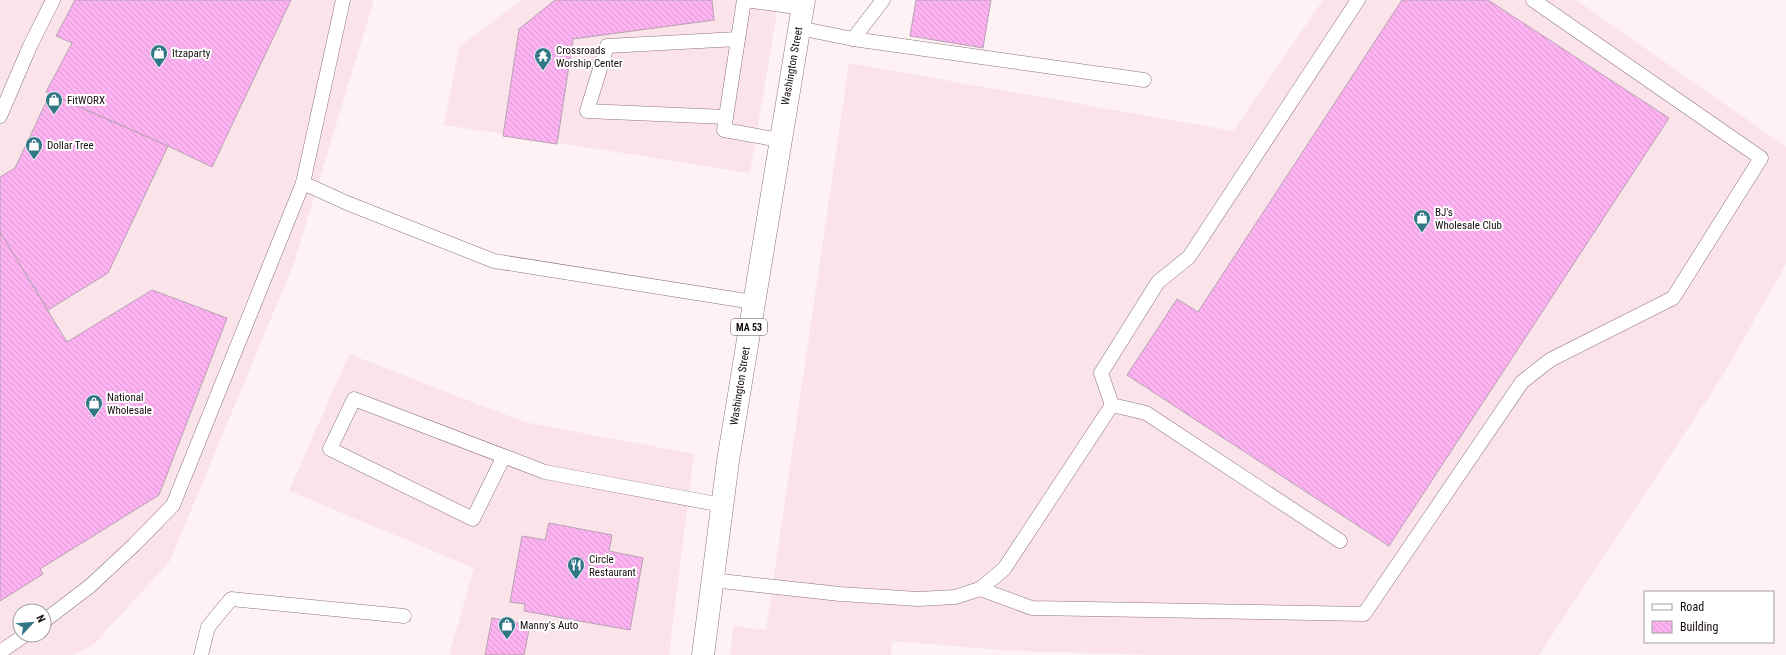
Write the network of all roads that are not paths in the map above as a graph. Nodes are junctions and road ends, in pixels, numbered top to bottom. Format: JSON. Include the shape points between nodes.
{"nodes":[{"id":1,"x":53,"y":0,"type":"edge"},
{"id":2,"x":343,"y":0,"type":"edge"},
{"id":3,"x":745,"y":0,"type":"edge"},
{"id":4,"x":883,"y":0,"type":"edge"},
{"id":5,"x":1358,"y":0,"type":"edge"},
{"id":6,"x":1533,"y":0,"type":"edge"},
{"id":7,"x":802,"y":12,"type":"edge"},
{"id":8,"x":738,"y":39,"type":"junction"},
{"id":9,"x":852,"y":39,"type":"junction"},
{"id":10,"x":1144,"y":80,"type":"dead end"},
{"id":11,"x":0,"y":116,"type":"edge"},
{"id":12,"x":726,"y":117,"type":"junction"},
{"id":13,"x":780,"y":140,"type":"junction"},
{"id":14,"x":303,"y":183,"type":"junction"},
{"id":15,"x":753,"y":302,"type":"junction"},
{"id":16,"x":1112,"y":405,"type":"junction"},
{"id":17,"x":504,"y":456,"type":"junction"},
{"id":18,"x":722,"y":505,"type":"junction"},
{"id":19,"x":1340,"y":542,"type":"dead end"},
{"id":20,"x":712,"y":580,"type":"junction"},
{"id":21,"x":980,"y":589,"type":"junction"},
{"id":22,"x":52,"y":615,"type":"edge"},
{"id":23,"x":404,"y":616,"type":"dead end"},
{"id":24,"x":13,"y":643,"type":"edge"},
{"id":25,"x":0,"y":652,"type":"edge"},
{"id":26,"x":201,"y":655,"type":"edge"},
{"id":27,"x":702,"y":655,"type":"edge"}],
"edges":[{"from":1,"to":11,"type":"lane"},
{"from":2,"to":14,"type":"lane"},
{"from":3,"to":7,"type":"lane"},
{"from":3,"to":8,"type":"lane"},
{"from":4,"to":9,"type":"lane"},
{"from":5,"to":16,"type":"lane","via":[[1189,257],[1158,282],[1101,373]]},
{"from":6,"to":21,"type":"lane","via":[[1761,158],[1673,298],[1550,360],[1522,382],[1364,614],[1032,608]]},
{"from":7,"to":9,"type":"lane"},
{"from":7,"to":13,"type":"main road","name":"Washington Street","number":"MA 53"},
{"from":8,"to":12,"type":"lane"},
{"from":8,"to":12,"type":"lane","via":[[607,46],[587,111]]},
{"from":9,"to":10,"type":"lane"},
{"from":12,"to":13,"type":"lane","via":[[724,130]]},
{"from":13,"to":15,"type":"main road","name":"Washington Street","number":"MA 53"},
{"from":14,"to":15,"type":"lane","via":[[347,204],[494,261]]},
{"from":14,"to":22,"type":"lane","via":[[173,505],[101,576]]},
{"from":15,"to":18,"type":"main road","name":"Washington Street","number":"MA 53"},
{"from":16,"to":19,"type":"lane","via":[[1146,413]]},
{"from":16,"to":21,"type":"lane","via":[[1004,569]]},
{"from":17,"to":17,"type":"lane","via":[[354,399],[330,449],[473,519]]},
{"from":17,"to":18,"type":"lane","via":[[545,472]]},
{"from":18,"to":20,"type":"main road","name":"Washington Street","number":"MA 53"},
{"from":20,"to":21,"type":"lane","via":[[840,594],[918,599],[955,598]]},
{"from":20,"to":27,"type":"main road","name":"Washington Street","number":"MA 53"},
{"from":23,"to":26,"type":"lane","via":[[231,599],[208,627]]},
{"from":24,"to":25,"type":"lane"}]}
